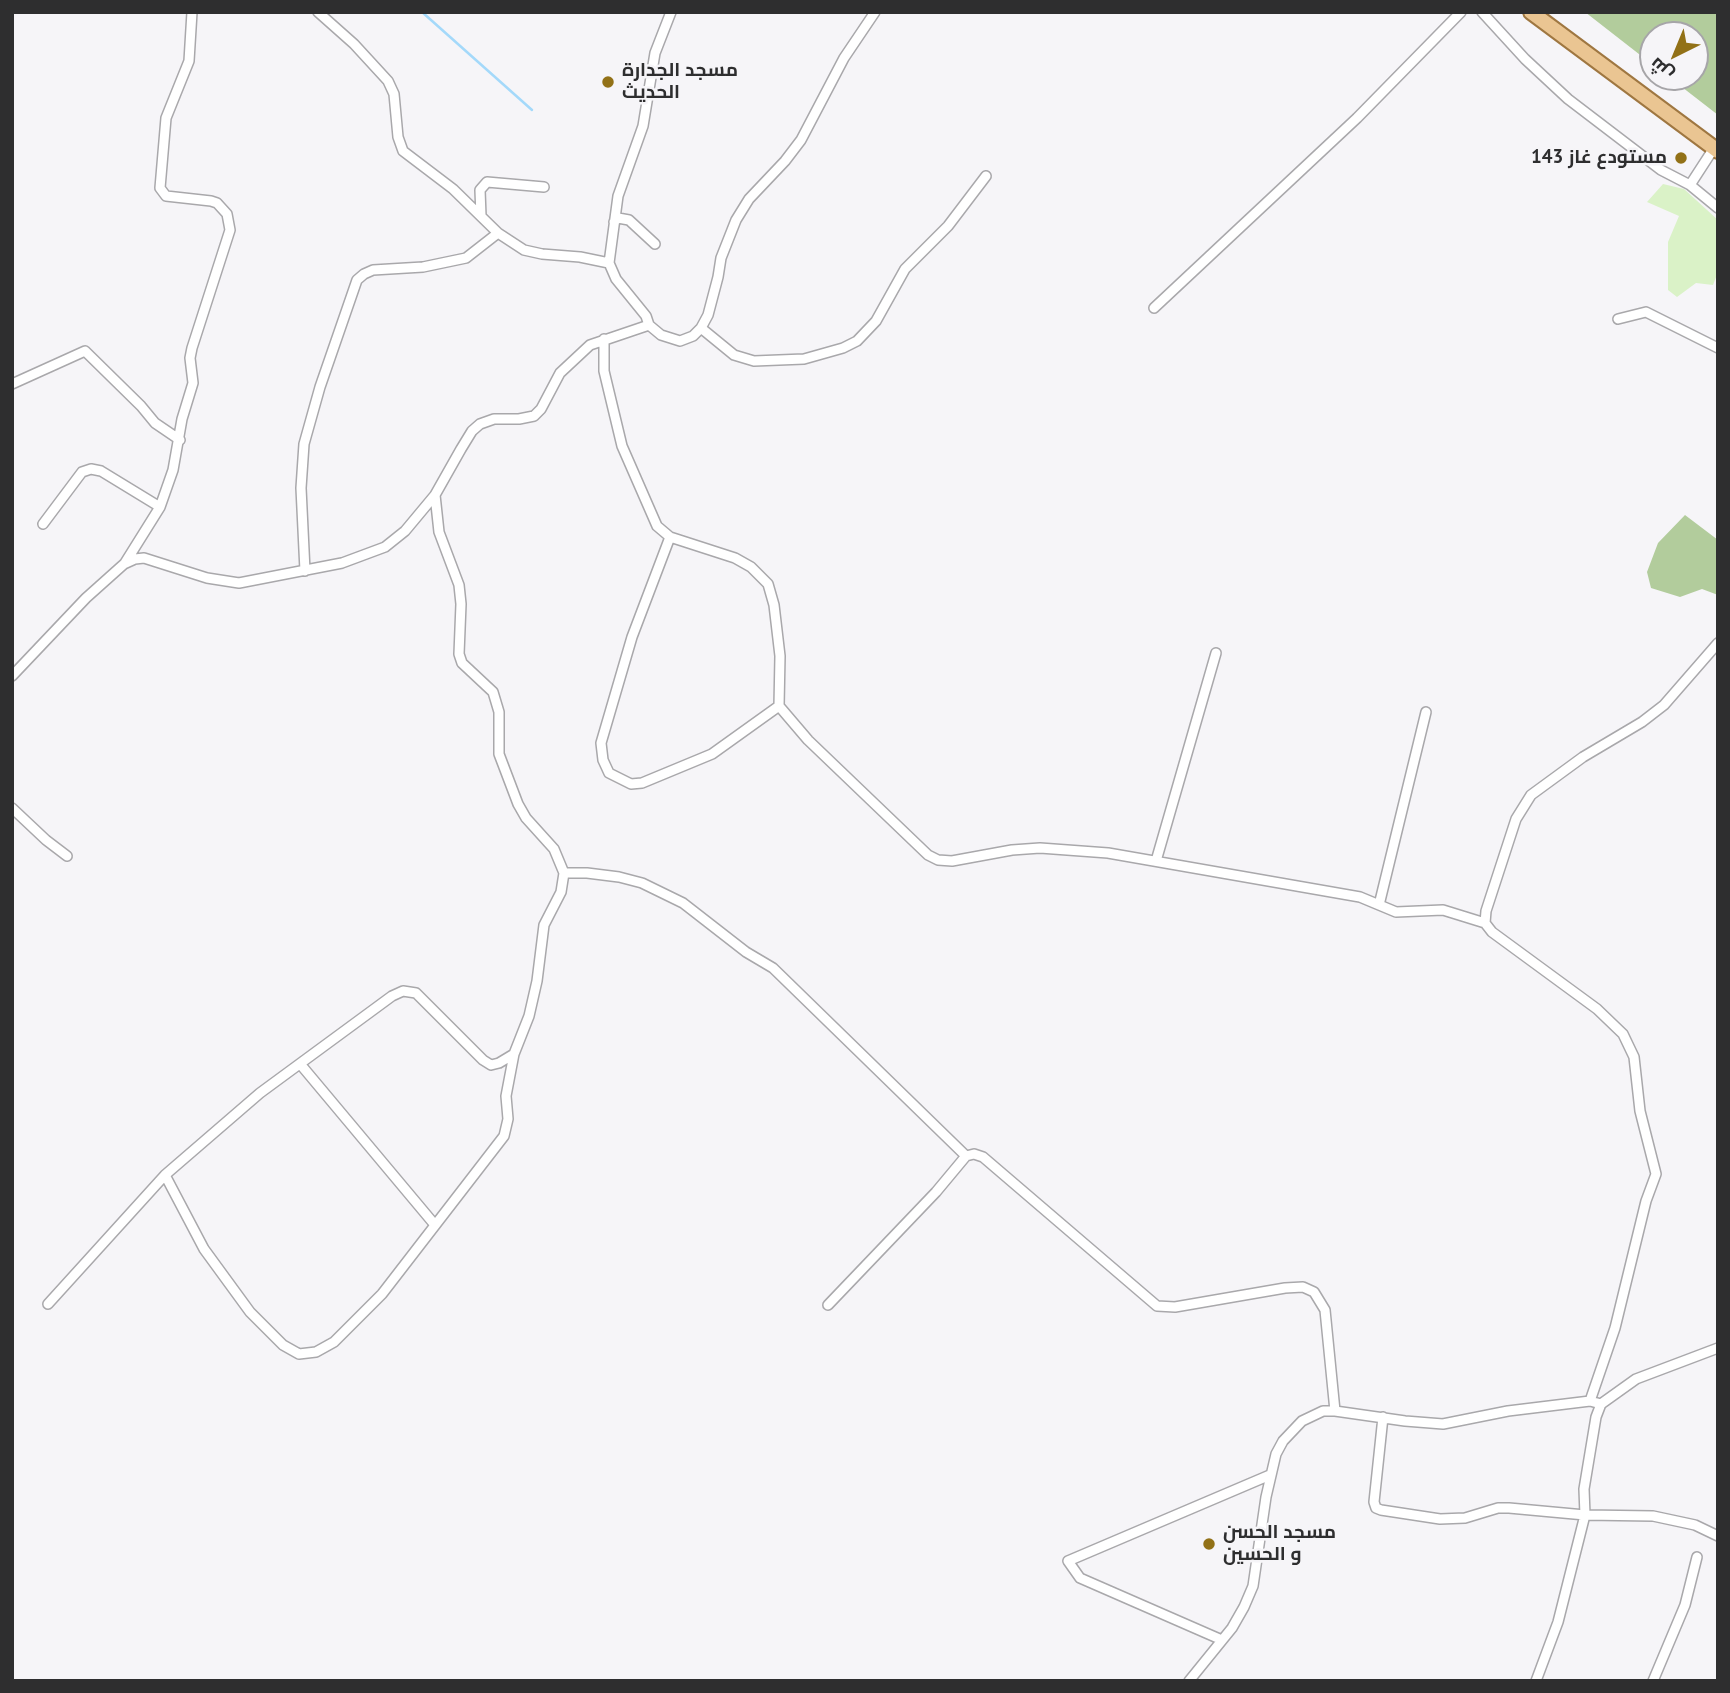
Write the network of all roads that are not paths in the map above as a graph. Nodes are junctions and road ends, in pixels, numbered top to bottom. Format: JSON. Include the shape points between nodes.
{"nodes":[{"id":1,"x":192,"y":12,"type":"edge"},
{"id":2,"x":318,"y":12,"type":"edge"},
{"id":3,"x":671,"y":12,"type":"edge"},
{"id":4,"x":875,"y":12,"type":"edge"},
{"id":5,"x":1461,"y":12,"type":"edge"},
{"id":6,"x":1482,"y":12,"type":"edge"},
{"id":7,"x":1531,"y":12,"type":"edge"},
{"id":8,"x":1716,"y":149,"type":"edge"},
{"id":9,"x":986,"y":176,"type":"dead end"},
{"id":10,"x":1690,"y":185,"type":"junction"},
{"id":11,"x":544,"y":187,"type":"dead end"},
{"id":12,"x":1718,"y":208,"type":"edge"},
{"id":13,"x":481,"y":216,"type":"junction"},
{"id":14,"x":614,"y":222,"type":"junction"},
{"id":15,"x":498,"y":233,"type":"junction"},
{"id":16,"x":655,"y":244,"type":"dead end"},
{"id":17,"x":609,"y":263,"type":"junction"},
{"id":18,"x":1154,"y":308,"type":"dead end"},
{"id":19,"x":1618,"y":319,"type":"dead end"},
{"id":20,"x":649,"y":325,"type":"junction"},
{"id":21,"x":701,"y":328,"type":"junction"},
{"id":22,"x":604,"y":339,"type":"junction"},
{"id":23,"x":1718,"y":348,"type":"edge"},
{"id":24,"x":12,"y":384,"type":"edge"},
{"id":25,"x":180,"y":440,"type":"junction"},
{"id":26,"x":435,"y":495,"type":"junction"},
{"id":27,"x":160,"y":506,"type":"junction"},
{"id":28,"x":43,"y":524,"type":"dead end"},
{"id":29,"x":670,"y":537,"type":"junction"},
{"id":30,"x":136,"y":545,"type":"junction"},
{"id":31,"x":144,"y":558,"type":"junction"},
{"id":32,"x":124,"y":564,"type":"junction"},
{"id":33,"x":305,"y":571,"type":"junction"},
{"id":34,"x":1718,"y":643,"type":"edge"},
{"id":35,"x":1216,"y":653,"type":"dead end"},
{"id":36,"x":12,"y":676,"type":"edge"},
{"id":37,"x":779,"y":706,"type":"junction"},
{"id":38,"x":1426,"y":712,"type":"dead end"},
{"id":39,"x":12,"y":808,"type":"edge"},
{"id":40,"x":67,"y":856,"type":"dead end"},
{"id":41,"x":1156,"y":861,"type":"junction"},
{"id":42,"x":564,"y":873,"type":"junction"},
{"id":43,"x":1379,"y":905,"type":"junction"},
{"id":44,"x":1485,"y":923,"type":"junction"},
{"id":45,"x":514,"y":1054,"type":"junction"},
{"id":46,"x":301,"y":1065,"type":"junction"},
{"id":47,"x":966,"y":1156,"type":"junction"},
{"id":48,"x":164,"y":1175,"type":"junction"},
{"id":49,"x":435,"y":1225,"type":"junction"},
{"id":50,"x":48,"y":1304,"type":"dead end"},
{"id":51,"x":828,"y":1305,"type":"dead end"},
{"id":52,"x":1718,"y":1348,"type":"edge"},
{"id":53,"x":1590,"y":1401,"type":"junction"},
{"id":54,"x":1601,"y":1404,"type":"junction"},
{"id":55,"x":1335,"y":1411,"type":"junction"},
{"id":56,"x":1383,"y":1418,"type":"junction"},
{"id":57,"x":1270,"y":1475,"type":"junction"},
{"id":58,"x":1585,"y":1515,"type":"junction"},
{"id":59,"x":1718,"y":1536,"type":"edge"},
{"id":60,"x":1697,"y":1557,"type":"dead end"},
{"id":61,"x":1222,"y":1640,"type":"junction"},
{"id":62,"x":1189,"y":1681,"type":"edge"},
{"id":63,"x":1536,"y":1681,"type":"edge"},
{"id":64,"x":1653,"y":1681,"type":"edge"}],
"edges":[{"from":1,"to":25,"type":"street","via":[[189,61],[166,118],[160,188],[166,196],[217,203],[227,214],[230,230],[192,348],[193,381]]},
{"from":2,"to":13,"type":"street","via":[[388,80],[403,151]]},
{"from":3,"to":14,"type":"street","via":[[655,53],[643,126]]},
{"from":4,"to":21,"type":"street","via":[[844,58],[801,140],[736,220]]},
{"from":5,"to":18,"type":"street","via":[[1357,118]]},
{"from":6,"to":10,"type":"street","via":[[1568,99],[1661,170]]},
{"from":7,"to":8,"type":"main road"},
{"from":8,"to":10,"type":"street"},
{"from":9,"to":21,"type":"street","via":[[948,226],[905,269],[876,321],[857,341],[819,356],[766,362],[734,355]]},
{"from":10,"to":12,"type":"street"},
{"from":11,"to":13,"type":"street","via":[[488,182],[480,190]]},
{"from":13,"to":15,"type":"street"},
{"from":14,"to":16,"type":"street","via":[[629,219]]},
{"from":14,"to":17,"type":"street"},
{"from":15,"to":17,"type":"street","via":[[524,250]]},
{"from":15,"to":33,"type":"street","via":[[466,258],[423,268],[373,270],[357,280],[304,444]]},
{"from":17,"to":20,"type":"street"},
{"from":19,"to":23,"type":"street","via":[[1646,312]]},
{"from":20,"to":21,"type":"street","via":[[680,341]]},
{"from":20,"to":22,"type":"street"},
{"from":22,"to":26,"type":"street","via":[[590,345],[560,373],[534,416],[486,421],[472,432]]},
{"from":22,"to":29,"type":"street","via":[[604,371],[622,446],[657,526]]},
{"from":24,"to":25,"type":"street","via":[[85,351],[155,423]]},
{"from":25,"to":27,"type":"street"},
{"from":26,"to":33,"type":"street","via":[[385,547]]},
{"from":26,"to":42,"type":"street","via":[[439,532],[459,584],[462,663],[493,692],[499,712],[499,754],[518,804],[554,849]]},
{"from":27,"to":28,"type":"street","via":[[91,469],[82,472]]},
{"from":27,"to":30,"type":"street"},
{"from":29,"to":37,"type":"street","via":[[735,558],[768,584],[780,656]]},
{"from":29,"to":37,"type":"street","via":[[632,637],[601,743],[609,773],[631,784],[653,779],[712,754]]},
{"from":30,"to":31,"type":"street"},
{"from":30,"to":32,"type":"street"},
{"from":31,"to":32,"type":"street"},
{"from":31,"to":33,"type":"street","via":[[228,582]]},
{"from":32,"to":36,"type":"street"},
{"from":34,"to":44,"type":"street","via":[[1664,705],[1531,795],[1516,819]]},
{"from":35,"to":41,"type":"street"},
{"from":37,"to":41,"type":"street","via":[[904,834],[938,860],[1040,848]]},
{"from":38,"to":43,"type":"street"},
{"from":39,"to":40,"type":"street"},
{"from":41,"to":43,"type":"street","via":[[1360,897]]},
{"from":42,"to":45,"type":"street","via":[[561,892],[544,925],[529,1016]]},
{"from":42,"to":47,"type":"street","via":[[642,883],[683,903],[773,968]]},
{"from":43,"to":44,"type":"street","via":[[1403,912],[1443,910]]},
{"from":44,"to":53,"type":"street","via":[[1597,1009],[1623,1034],[1634,1057],[1640,1111],[1656,1174],[1615,1328]]},
{"from":45,"to":46,"type":"street","via":[[491,1065],[416,993],[403,991]]},
{"from":45,"to":49,"type":"street","via":[[505,1136]]},
{"from":46,"to":48,"type":"street"},
{"from":46,"to":49,"type":"street"},
{"from":47,"to":51,"type":"street"},
{"from":47,"to":55,"type":"street","via":[[983,1157],[1157,1306],[1285,1288],[1314,1292],[1325,1311]]},
{"from":48,"to":49,"type":"street","via":[[204,1249],[229,1284],[265,1329],[299,1354],[316,1352],[334,1342],[382,1294]]},
{"from":48,"to":50,"type":"street"},
{"from":52,"to":54,"type":"street","via":[[1636,1379]]},
{"from":53,"to":54,"type":"street"},
{"from":53,"to":56,"type":"street","via":[[1443,1424]]},
{"from":54,"to":58,"type":"street","via":[[1584,1489]]},
{"from":55,"to":56,"type":"street"},
{"from":55,"to":57,"type":"street","via":[[1322,1411],[1302,1421],[1280,1448]]},
{"from":56,"to":58,"type":"street","via":[[1376,1508],[1440,1519],[1465,1518],[1497,1508]]},
{"from":57,"to":61,"type":"street","via":[[1253,1586]]},
{"from":57,"to":61,"type":"street","via":[[1068,1562],[1080,1578]]},
{"from":58,"to":59,"type":"street","via":[[1653,1516],[1695,1525]]},
{"from":58,"to":63,"type":"street","via":[[1558,1622]]},
{"from":60,"to":64,"type":"street","via":[[1685,1605]]},
{"from":61,"to":62,"type":"street"}]}
